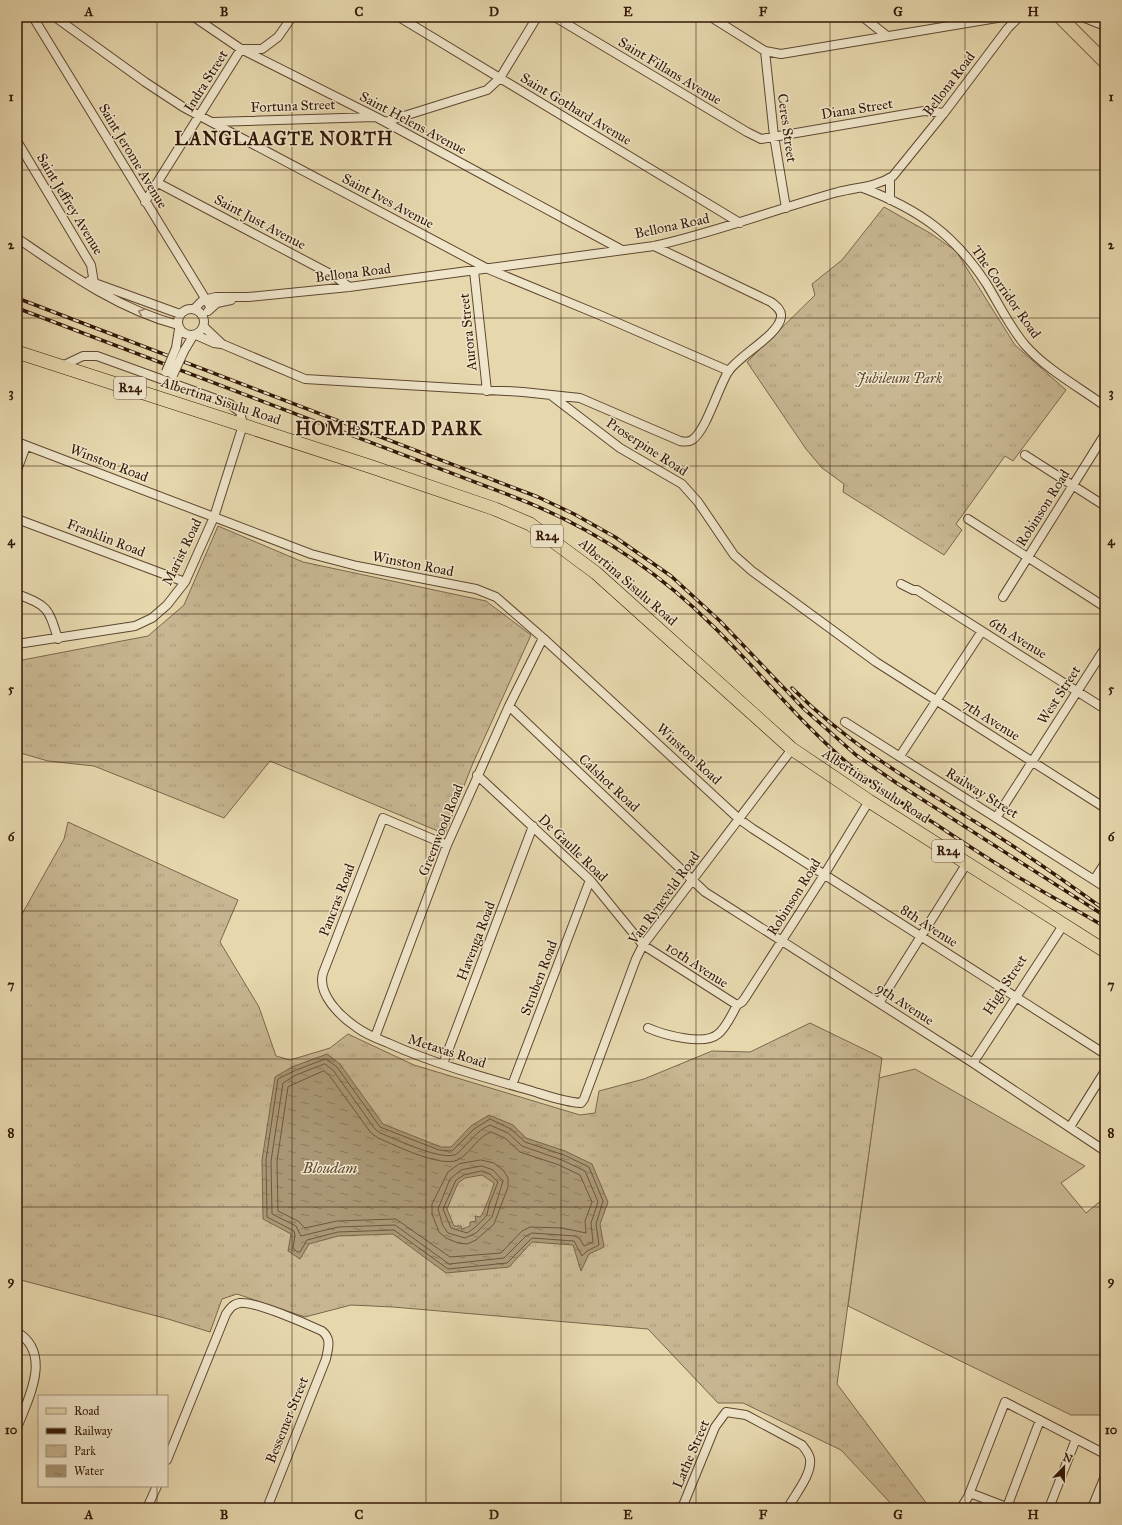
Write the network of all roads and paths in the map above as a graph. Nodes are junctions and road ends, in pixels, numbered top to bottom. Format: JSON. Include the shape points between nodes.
{"nodes":[{"id":1,"x":33,"y":17,"type":"edge"},
{"id":2,"x":55,"y":17,"type":"edge"},
{"id":3,"x":194,"y":17,"type":"edge"},
{"id":4,"x":292,"y":17,"type":"edge"},
{"id":5,"x":399,"y":17,"type":"edge"},
{"id":6,"x":537,"y":17,"type":"edge"},
{"id":7,"x":555,"y":17,"type":"edge"},
{"id":8,"x":711,"y":17,"type":"edge"},
{"id":9,"x":863,"y":17,"type":"edge"},
{"id":10,"x":1019,"y":17,"type":"edge"},
{"id":11,"x":1060,"y":17,"type":"edge"},
{"id":12,"x":1069,"y":17,"type":"edge"},
{"id":13,"x":996,"y":18,"type":"edge"},
{"id":14,"x":1085,"y":18,"type":"dead end"},
{"id":15,"x":1105,"y":26,"type":"edge"},
{"id":16,"x":1008,"y":28,"type":"junction"},
{"id":17,"x":887,"y":36,"type":"junction"},
{"id":18,"x":241,"y":49,"type":"junction"},
{"id":19,"x":1099,"y":50,"type":"edge"},
{"id":20,"x":765,"y":51,"type":"junction"},
{"id":21,"x":1105,"y":62,"type":"edge"},
{"id":22,"x":500,"y":78,"type":"junction"},
{"id":23,"x":944,"y":113,"type":"junction"},
{"id":24,"x":199,"y":116,"type":"junction"},
{"id":25,"x":376,"y":117,"type":"junction"},
{"id":26,"x":211,"y":122,"type":"junction"},
{"id":27,"x":385,"y":122,"type":"junction"},
{"id":28,"x":774,"y":136,"type":"junction"},
{"id":29,"x":17,"y":141,"type":"edge"},
{"id":30,"x":890,"y":178,"type":"junction"},
{"id":31,"x":158,"y":183,"type":"junction"},
{"id":32,"x":862,"y":188,"type":"junction"},
{"id":33,"x":890,"y":200,"type":"junction"},
{"id":34,"x":145,"y":202,"type":"junction"},
{"id":35,"x":786,"y":208,"type":"junction"},
{"id":36,"x":740,"y":223,"type":"junction"},
{"id":37,"x":17,"y":238,"type":"edge"},
{"id":38,"x":654,"y":246,"type":"junction"},
{"id":39,"x":622,"y":250,"type":"junction"},
{"id":40,"x":488,"y":269,"type":"junction"},
{"id":41,"x":474,"y":271,"type":"junction"},
{"id":42,"x":81,"y":279,"type":"junction"},
{"id":43,"x":94,"y":283,"type":"junction"},
{"id":44,"x":348,"y":287,"type":"junction"},
{"id":45,"x":248,"y":296,"type":"junction"},
{"id":46,"x":204,"y":300,"type":"junction"},
{"id":47,"x":211,"y":308,"type":"junction"},
{"id":48,"x":194,"y":309,"type":"junction"},
{"id":49,"x":180,"y":314,"type":"junction"},
{"id":50,"x":204,"y":323,"type":"junction"},
{"id":51,"x":178,"y":327,"type":"junction"},
{"id":52,"x":195,"y":335,"type":"junction"},
{"id":53,"x":222,"y":344,"type":"junction"},
{"id":54,"x":180,"y":349,"type":"junction"},
{"id":55,"x":17,"y":352,"type":"edge"},
{"id":56,"x":62,"y":366,"type":"junction"},
{"id":57,"x":729,"y":371,"type":"junction"},
{"id":58,"x":166,"y":382,"type":"junction"},
{"id":59,"x":488,"y":391,"type":"junction"},
{"id":60,"x":552,"y":396,"type":"junction"},
{"id":61,"x":1105,"y":406,"type":"edge"},
{"id":62,"x":243,"y":425,"type":"junction"},
{"id":63,"x":1105,"y":434,"type":"edge"},
{"id":64,"x":17,"y":442,"type":"edge"},
{"id":65,"x":26,"y":446,"type":"junction"},
{"id":66,"x":1025,"y":455,"type":"dead end"},
{"id":67,"x":17,"y":470,"type":"edge"},
{"id":68,"x":1073,"y":486,"type":"junction"},
{"id":69,"x":1105,"y":506,"type":"edge"},
{"id":70,"x":214,"y":517,"type":"junction"},
{"id":71,"x":17,"y":519,"type":"edge"},
{"id":72,"x":968,"y":519,"type":"dead end"},
{"id":73,"x":1028,"y":558,"type":"junction"},
{"id":74,"x":185,"y":582,"type":"junction"},
{"id":75,"x":901,"y":584,"type":"dead end"},
{"id":76,"x":17,"y":594,"type":"edge"},
{"id":77,"x":1003,"y":597,"type":"dead end"},
{"id":78,"x":1105,"y":607,"type":"edge"},
{"id":79,"x":982,"y":631,"type":"junction"},
{"id":80,"x":543,"y":638,"type":"junction"},
{"id":81,"x":58,"y":639,"type":"junction"},
{"id":82,"x":17,"y":644,"type":"edge"},
{"id":83,"x":1105,"y":648,"type":"edge"},
{"id":84,"x":863,"y":653,"type":"joint"},
{"id":85,"x":1077,"y":691,"type":"junction"},
{"id":86,"x":936,"y":701,"type":"junction"},
{"id":87,"x":509,"y":706,"type":"junction"},
{"id":88,"x":1105,"y":709,"type":"edge"},
{"id":89,"x":846,"y":722,"type":"dead end"},
{"id":90,"x":792,"y":749,"type":"junction"},
{"id":91,"x":900,"y":756,"type":"junction"},
{"id":92,"x":1032,"y":762,"type":"junction"},
{"id":93,"x":477,"y":775,"type":"junction"},
{"id":94,"x":869,"y":801,"type":"junction"},
{"id":95,"x":1105,"y":808,"type":"edge"},
{"id":96,"x":740,"y":818,"type":"junction"},
{"id":97,"x":996,"y":818,"type":"junction"},
{"id":98,"x":533,"y":826,"type":"junction"},
{"id":99,"x":447,"y":845,"type":"junction"},
{"id":100,"x":967,"y":863,"type":"junction"},
{"id":101,"x":1105,"y":863,"type":"edge"},
{"id":102,"x":824,"y":875,"type":"junction"},
{"id":103,"x":692,"y":879,"type":"junction"},
{"id":104,"x":590,"y":880,"type":"junction"},
{"id":105,"x":1094,"y":880,"type":"junction"},
{"id":106,"x":1105,"y":887,"type":"edge"},
{"id":107,"x":1064,"y":924,"type":"junction"},
{"id":108,"x":921,"y":936,"type":"junction"},
{"id":109,"x":782,"y":942,"type":"junction"},
{"id":110,"x":643,"y":945,"type":"junction"},
{"id":111,"x":1105,"y":951,"type":"edge"},
{"id":112,"x":323,"y":991,"type":"joint"},
{"id":113,"x":1017,"y":998,"type":"junction"},
{"id":114,"x":879,"y":1003,"type":"junction"},
{"id":115,"x":737,"y":1005,"type":"junction"},
{"id":116,"x":648,"y":1028,"type":"dead end"},
{"id":117,"x":375,"y":1037,"type":"junction"},
{"id":118,"x":1105,"y":1054,"type":"edge"},
{"id":119,"x":973,"y":1063,"type":"junction"},
{"id":120,"x":443,"y":1064,"type":"junction"},
{"id":121,"x":1105,"y":1071,"type":"edge"},
{"id":122,"x":512,"y":1085,"type":"junction"},
{"id":123,"x":581,"y":1103,"type":"joint"},
{"id":124,"x":1070,"y":1127,"type":"junction"},
{"id":125,"x":1105,"y":1151,"type":"edge"},
{"id":126,"x":17,"y":1332,"type":"edge"},
{"id":127,"x":1040,"y":1420,"type":"junction"},
{"id":128,"x":17,"y":1428,"type":"edge"},
{"id":129,"x":1076,"y":1439,"type":"junction"},
{"id":130,"x":1105,"y":1454,"type":"edge"},
{"id":131,"x":168,"y":1458,"type":"edge"},
{"id":132,"x":1105,"y":1476,"type":"edge"},
{"id":133,"x":156,"y":1487,"type":"edge"},
{"id":134,"x":970,"y":1493,"type":"junction"},
{"id":135,"x":147,"y":1508,"type":"edge"},
{"id":136,"x":267,"y":1508,"type":"edge"},
{"id":137,"x":682,"y":1508,"type":"edge"},
{"id":138,"x":788,"y":1508,"type":"edge"},
{"id":139,"x":961,"y":1508,"type":"edge"},
{"id":140,"x":1008,"y":1508,"type":"edge"},
{"id":141,"x":1049,"y":1508,"type":"edge"},
{"id":142,"x":1092,"y":1508,"type":"edge"}],
"edges":[{"from":1,"to":34,"type":"street","name":"Saint Jerome Avenue"},
{"from":2,"to":24,"type":"street","name":"Saint Ives Avenue","via":[[145,82]]},
{"from":3,"to":18,"type":"street","name":"Saint Helens Avenue"},
{"from":4,"to":18,"type":"street","name":"Indra Street","via":[[278,37],[262,49]]},
{"from":5,"to":22,"type":"street","name":"Saint Gothard Avenue"},
{"from":6,"to":22,"type":"street"},
{"from":7,"to":28,"type":"street","name":"Saint Fillans Avenue","via":[[755,137],[766,139]]},
{"from":8,"to":20,"type":"street"},
{"from":9,"to":17,"type":"street"},
{"from":10,"to":16,"type":"street","name":"Bellona Road"},
{"from":11,"to":19,"type":"main road"},
{"from":12,"to":19,"type":"main road"},
{"from":13,"to":16,"type":"street"},
{"from":13,"to":17,"type":"street"},
{"from":14,"to":15,"type":"street"},
{"from":16,"to":23,"type":"street","name":"Bellona Road"},
{"from":17,"to":20,"type":"street","via":[[802,52],[781,54]]},
{"from":18,"to":24,"type":"street","name":"Indra Street"},
{"from":18,"to":25,"type":"street","name":"Saint Helens Avenue"},
{"from":19,"to":21,"type":"main road"},
{"from":20,"to":28,"type":"street","name":"Ceres Street"},
{"from":22,"to":27,"type":"street","via":[[482,93]]},
{"from":22,"to":36,"type":"street","name":"Saint Gothard Avenue"},
{"from":23,"to":28,"type":"street","name":"Diana Street","via":[[924,111]]},
{"from":23,"to":30,"type":"street","name":"Bellona Road"},
{"from":24,"to":26,"type":"street","name":"Saint Ives Avenue"},
{"from":24,"to":31,"type":"street","name":"Indra Street"},
{"from":25,"to":26,"type":"street","name":"Fortuna Street"},
{"from":25,"to":27,"type":"street","name":"Saint Helens Avenue"},
{"from":26,"to":40,"type":"street","name":"Saint Ives Avenue"},
{"from":27,"to":39,"type":"street","name":"Saint Helens Avenue"},
{"from":28,"to":35,"type":"street","name":"Ceres Street"},
{"from":29,"to":43,"type":"street","name":"Saint Jeffrey Avenue","via":[[91,265]]},
{"from":30,"to":32,"type":"street","name":"Bellona Road","via":[[877,185]]},
{"from":30,"to":33,"type":"street"},
{"from":31,"to":34,"type":"street","name":"Indra Street"},
{"from":31,"to":44,"type":"street","name":"Saint Just Avenue","via":[[336,277]]},
{"from":32,"to":33,"type":"street","name":"The Corridor Road"},
{"from":32,"to":35,"type":"street","name":"Bellona Road","via":[[838,192]]},
{"from":33,"to":61,"type":"street","name":"The Corridor Road","via":[[916,213],[947,235],[986,284],[1017,334],[1034,354]]},
{"from":34,"to":46,"type":"street","name":"Saint Jerome Avenue"},
{"from":35,"to":36,"type":"street","name":"Bellona Road"},
{"from":36,"to":38,"type":"street","name":"Bellona Road"},
{"from":37,"to":42,"type":"street","name":"Proserpine Road"},
{"from":38,"to":39,"type":"street","name":"Bellona Road"},
{"from":38,"to":57,"type":"street","via":[[778,307],[781,317],[779,323]]},
{"from":39,"to":40,"type":"street","name":"Bellona Road"},
{"from":40,"to":41,"type":"street","name":"Bellona Road"},
{"from":40,"to":57,"type":"street","name":"Saint Ives Avenue"},
{"from":41,"to":44,"type":"street","name":"Bellona Road"},
{"from":41,"to":59,"type":"street","name":"Aurora Street"},
{"from":42,"to":43,"type":"street","name":"Proserpine Road"},
{"from":51,"to":42,"type":"street","name":"Proserpine Road","one_way":true,"via":[[117,302]]},
{"from":43,"to":49,"type":"street","name":"Proserpine Road"},
{"from":44,"to":45,"type":"street","name":"Bellona Road"},
{"from":45,"to":46,"type":"street","name":"Bellona Road","via":[[223,296]]},
{"from":45,"to":47,"type":"street","name":"Bellona Road","via":[[222,302]]},
{"from":46,"to":47,"type":"street","name":"Saint Jerome Avenue"},
{"from":46,"to":48,"type":"street"},
{"from":47,"to":50,"type":"street"},
{"from":48,"to":49,"type":"street"},
{"from":48,"to":50,"type":"street","name":"Proserpine Road","via":[[198,311]]},
{"from":49,"to":51,"type":"street"},
{"from":50,"to":52,"type":"street"},
{"from":50,"to":53,"type":"street","name":"Proserpine Road"},
{"from":51,"to":52,"type":"street","name":"Proserpine Road","via":[[186,335]]},
{"from":51,"to":54,"type":"street"},
{"from":52,"to":53,"type":"street","name":"Proserpine Road"},
{"from":52,"to":54,"type":"street"},
{"from":53,"to":59,"type":"street","name":"Proserpine Road","via":[[305,379]]},
{"from":54,"to":58,"type":"street","bridge":true},
{"from":55,"to":56,"type":"main road","name":"Albertina Sisulu Road","number":"R24"},
{"from":56,"to":58,"type":"street","via":[[83,356],[97,356]]},
{"from":56,"to":62,"type":"main road","name":"Albertina Sisulu Road","number":"R24"},
{"from":57,"to":60,"type":"street","name":"Proserpine Road","via":[[700,430],[691,441],[680,441],[580,398]]},
{"from":58,"to":62,"type":"street","via":[[236,408],[242,416]]},
{"from":59,"to":60,"type":"street","name":"Proserpine Road"},
{"from":60,"to":84,"type":"street","name":"Proserpine Road","via":[[620,448],[682,484],[740,561]]},
{"from":62,"to":70,"type":"street","name":"Marist Road"},
{"from":62,"to":90,"type":"main road","name":"Albertina Sisulu Road","number":"R24","via":[[452,494],[530,524],[596,573]]},
{"from":63,"to":68,"type":"street","name":"Robinson Road"},
{"from":64,"to":65,"type":"street","name":"Winston Road"},
{"from":65,"to":67,"type":"street"},
{"from":65,"to":70,"type":"street","name":"Winston Road"},
{"from":66,"to":68,"type":"street"},
{"from":68,"to":69,"type":"street"},
{"from":68,"to":73,"type":"street","name":"Robinson Road"},
{"from":70,"to":74,"type":"street","name":"Marist Road"},
{"from":70,"to":80,"type":"street","name":"Winston Road","via":[[321,557],[485,592],[496,597]]},
{"from":71,"to":74,"type":"street","name":"Franklin Road"},
{"from":72,"to":73,"type":"street"},
{"from":73,"to":77,"type":"street","name":"Robinson Road"},
{"from":73,"to":78,"type":"street"},
{"from":74,"to":81,"type":"street","name":"Marist Road","via":[[167,606],[144,622],[135,626]]},
{"from":75,"to":79,"type":"street","name":"6th Avenue","via":[[917,590]]},
{"from":76,"to":81,"type":"street","via":[[45,607]]},
{"from":79,"to":85,"type":"street","name":"6th Avenue"},
{"from":79,"to":86,"type":"street"},
{"from":80,"to":87,"type":"street","name":"Greenwood Road"},
{"from":80,"to":96,"type":"street","name":"Winston Road"},
{"from":81,"to":82,"type":"street","name":"Marist Road"},
{"from":83,"to":85,"type":"street","name":"West Street"},
{"from":84,"to":86,"type":"street","name":"7th Avenue"},
{"from":85,"to":88,"type":"street","name":"6th Avenue"},
{"from":85,"to":92,"type":"street","name":"West Street"},
{"from":86,"to":91,"type":"street"},
{"from":86,"to":92,"type":"street","name":"7th Avenue"},
{"from":87,"to":93,"type":"street","name":"Greenwood Road"},
{"from":87,"to":103,"type":"street","name":"Calshot Road"},
{"from":89,"to":91,"type":"street","name":"Railway Street"},
{"from":90,"to":94,"type":"main road","name":"Albertina Sisulu Road","number":"R24"},
{"from":90,"to":96,"type":"street","name":"Van Ryneveld Road"},
{"from":91,"to":97,"type":"street","name":"Railway Street"},
{"from":92,"to":95,"type":"street","name":"7th Avenue"},
{"from":92,"to":97,"type":"street","name":"West Street"},
{"from":93,"to":98,"type":"street","name":"De Gaulle Road"},
{"from":93,"to":99,"type":"street","name":"Greenwood Road"},
{"from":94,"to":100,"type":"main road","name":"Albertina Sisulu Road","number":"R24"},
{"from":94,"to":102,"type":"street","name":"Robinson Road"},
{"from":96,"to":102,"type":"street","name":"8th Avenue"},
{"from":96,"to":103,"type":"street","name":"Van Ryneveld Road"},
{"from":97,"to":105,"type":"street","name":"Railway Street"},
{"from":98,"to":104,"type":"street","name":"De Gaulle Road"},
{"from":98,"to":120,"type":"street","name":"Havenga Road"},
{"from":99,"to":112,"type":"street","name":"Pancras Road","via":[[383,818],[323,973]]},
{"from":99,"to":117,"type":"street","name":"Greenwood Road"},
{"from":100,"to":107,"type":"main road","name":"Albertina Sisulu Road","number":"R24"},
{"from":100,"to":108,"type":"street"},
{"from":101,"to":105,"type":"street"},
{"from":102,"to":108,"type":"street","name":"8th Avenue"},
{"from":102,"to":109,"type":"street","name":"Robinson Road"},
{"from":103,"to":109,"type":"street","name":"9th Avenue","via":[[705,892]]},
{"from":103,"to":110,"type":"street","name":"Van Ryneveld Road"},
{"from":104,"to":110,"type":"street","name":"De Gaulle Road"},
{"from":104,"to":122,"type":"street","name":"Struben Road"},
{"from":105,"to":106,"type":"street","name":"Railway Street"},
{"from":107,"to":111,"type":"main road","name":"Albertina Sisulu Road","number":"R24"},
{"from":107,"to":113,"type":"street","name":"High Street"},
{"from":108,"to":113,"type":"street","name":"8th Avenue"},
{"from":108,"to":114,"type":"street"},
{"from":109,"to":114,"type":"street","name":"9th Avenue"},
{"from":109,"to":115,"type":"street","name":"Robinson Road","via":[[746,998]]},
{"from":110,"to":115,"type":"street","name":"10th Avenue"},
{"from":110,"to":123,"type":"street","name":"Van Ryneveld Road"},
{"from":112,"to":117,"type":"street","name":"Metaxas Road","via":[[355,1027]]},
{"from":113,"to":118,"type":"street","name":"8th Avenue"},
{"from":113,"to":119,"type":"street","name":"High Street"},
{"from":114,"to":119,"type":"street","name":"9th Avenue"},
{"from":115,"to":116,"type":"street","name":"Robinson Road","via":[[719,1034],[707,1040],[690,1039]]},
{"from":117,"to":120,"type":"street","name":"Metaxas Road"},
{"from":119,"to":124,"type":"street","name":"9th Avenue"},
{"from":120,"to":122,"type":"street","name":"Metaxas Road"},
{"from":121,"to":124,"type":"street"},
{"from":122,"to":123,"type":"street","name":"Metaxas Road"},
{"from":124,"to":125,"type":"street","name":"9th Avenue"},
{"from":126,"to":128,"type":"street","via":[[33,1350],[36,1368],[34,1384]]},
{"from":127,"to":129,"type":"street"},
{"from":127,"to":134,"type":"street","via":[[1005,1402]]},
{"from":127,"to":140,"type":"street"},
{"from":129,"to":130,"type":"street"},
{"from":129,"to":141,"type":"street"},
{"from":131,"to":136,"type":"street","name":"Bessemer Street","via":[[226,1314],[235,1304],[254,1304],[322,1331],[329,1340],[326,1359]]},
{"from":132,"to":142,"type":"street"},
{"from":133,"to":135,"type":"street"},
{"from":134,"to":139,"type":"street"},
{"from":134,"to":140,"type":"street"},
{"from":137,"to":138,"type":"street","name":"Lathe Street","via":[[715,1427],[726,1412],[746,1415],[802,1444],[810,1458],[808,1469]]}]}
